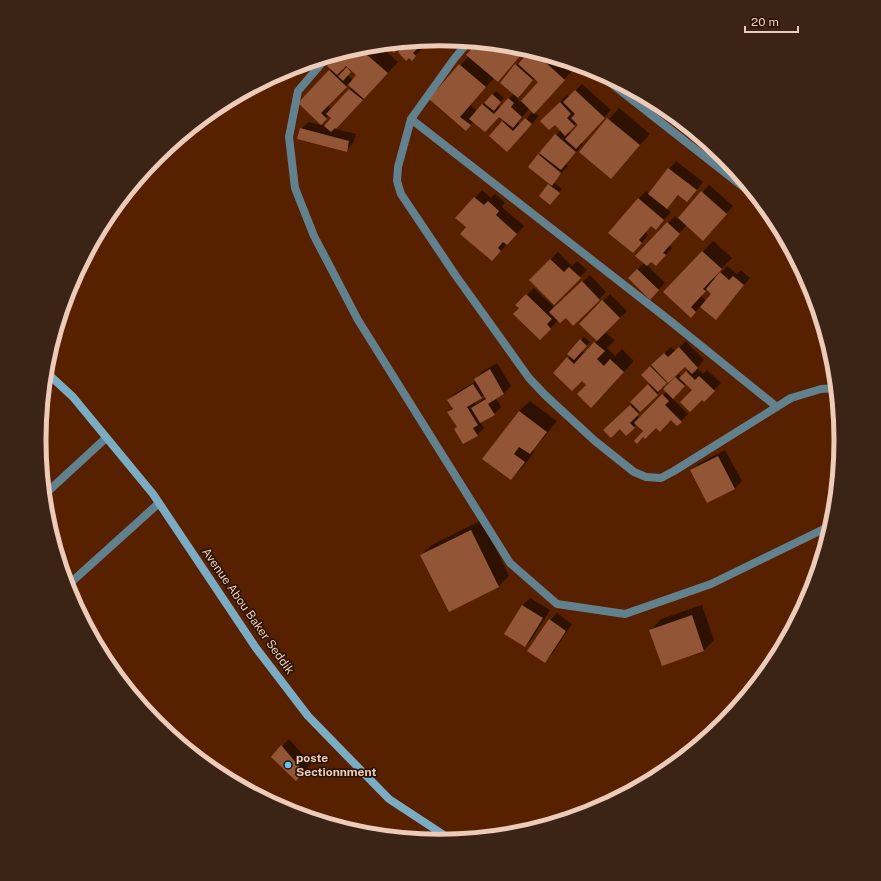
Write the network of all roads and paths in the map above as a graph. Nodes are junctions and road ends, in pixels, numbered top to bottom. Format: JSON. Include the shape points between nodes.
{"nodes":[{"id":1,"x":464,"y":47,"type":"edge"},
{"id":2,"x":320,"y":65,"type":"edge"},
{"id":3,"x":626,"y":93,"type":"edge"},
{"id":4,"x":411,"y":119,"type":"junction"},
{"id":5,"x":741,"y":184,"type":"edge"},
{"id":6,"x":51,"y":377,"type":"edge"},
{"id":7,"x":832,"y":388,"type":"edge"},
{"id":8,"x":777,"y":406,"type":"junction"},
{"id":9,"x":106,"y":438,"type":"junction"},
{"id":10,"x":49,"y":491,"type":"edge"},
{"id":11,"x":159,"y":503,"type":"junction"},
{"id":12,"x":825,"y":529,"type":"edge"},
{"id":13,"x":72,"y":581,"type":"edge"},
{"id":14,"x":444,"y":835,"type":"edge"}],
"edges":[{"from":1,"to":4,"type":"street"},
{"from":2,"to":12,"type":"street","via":[[298,91],[288,137],[295,188],[314,236],[358,320],[510,563],[557,604],[625,614],[711,584]]},
{"from":3,"to":5,"type":"street"},
{"from":4,"to":8,"type":"street"},
{"from":4,"to":8,"type":"street","via":[[398,167],[397,181],[401,194],[529,378],[595,441],[634,472],[646,477],[660,478]]},
{"from":6,"to":9,"type":"main road","name":"Avenue Abou Baker Seddik","via":[[73,397]]},
{"from":7,"to":8,"type":"street","via":[[791,398]]},
{"from":9,"to":10,"type":"street"},
{"from":9,"to":11,"type":"main road","name":"Avenue Abou Baker Seddik"},
{"from":11,"to":13,"type":"street"},
{"from":11,"to":14,"type":"main road","name":"Avenue Abou Baker Seddik","via":[[256,648],[308,716],[389,799]]}]}
